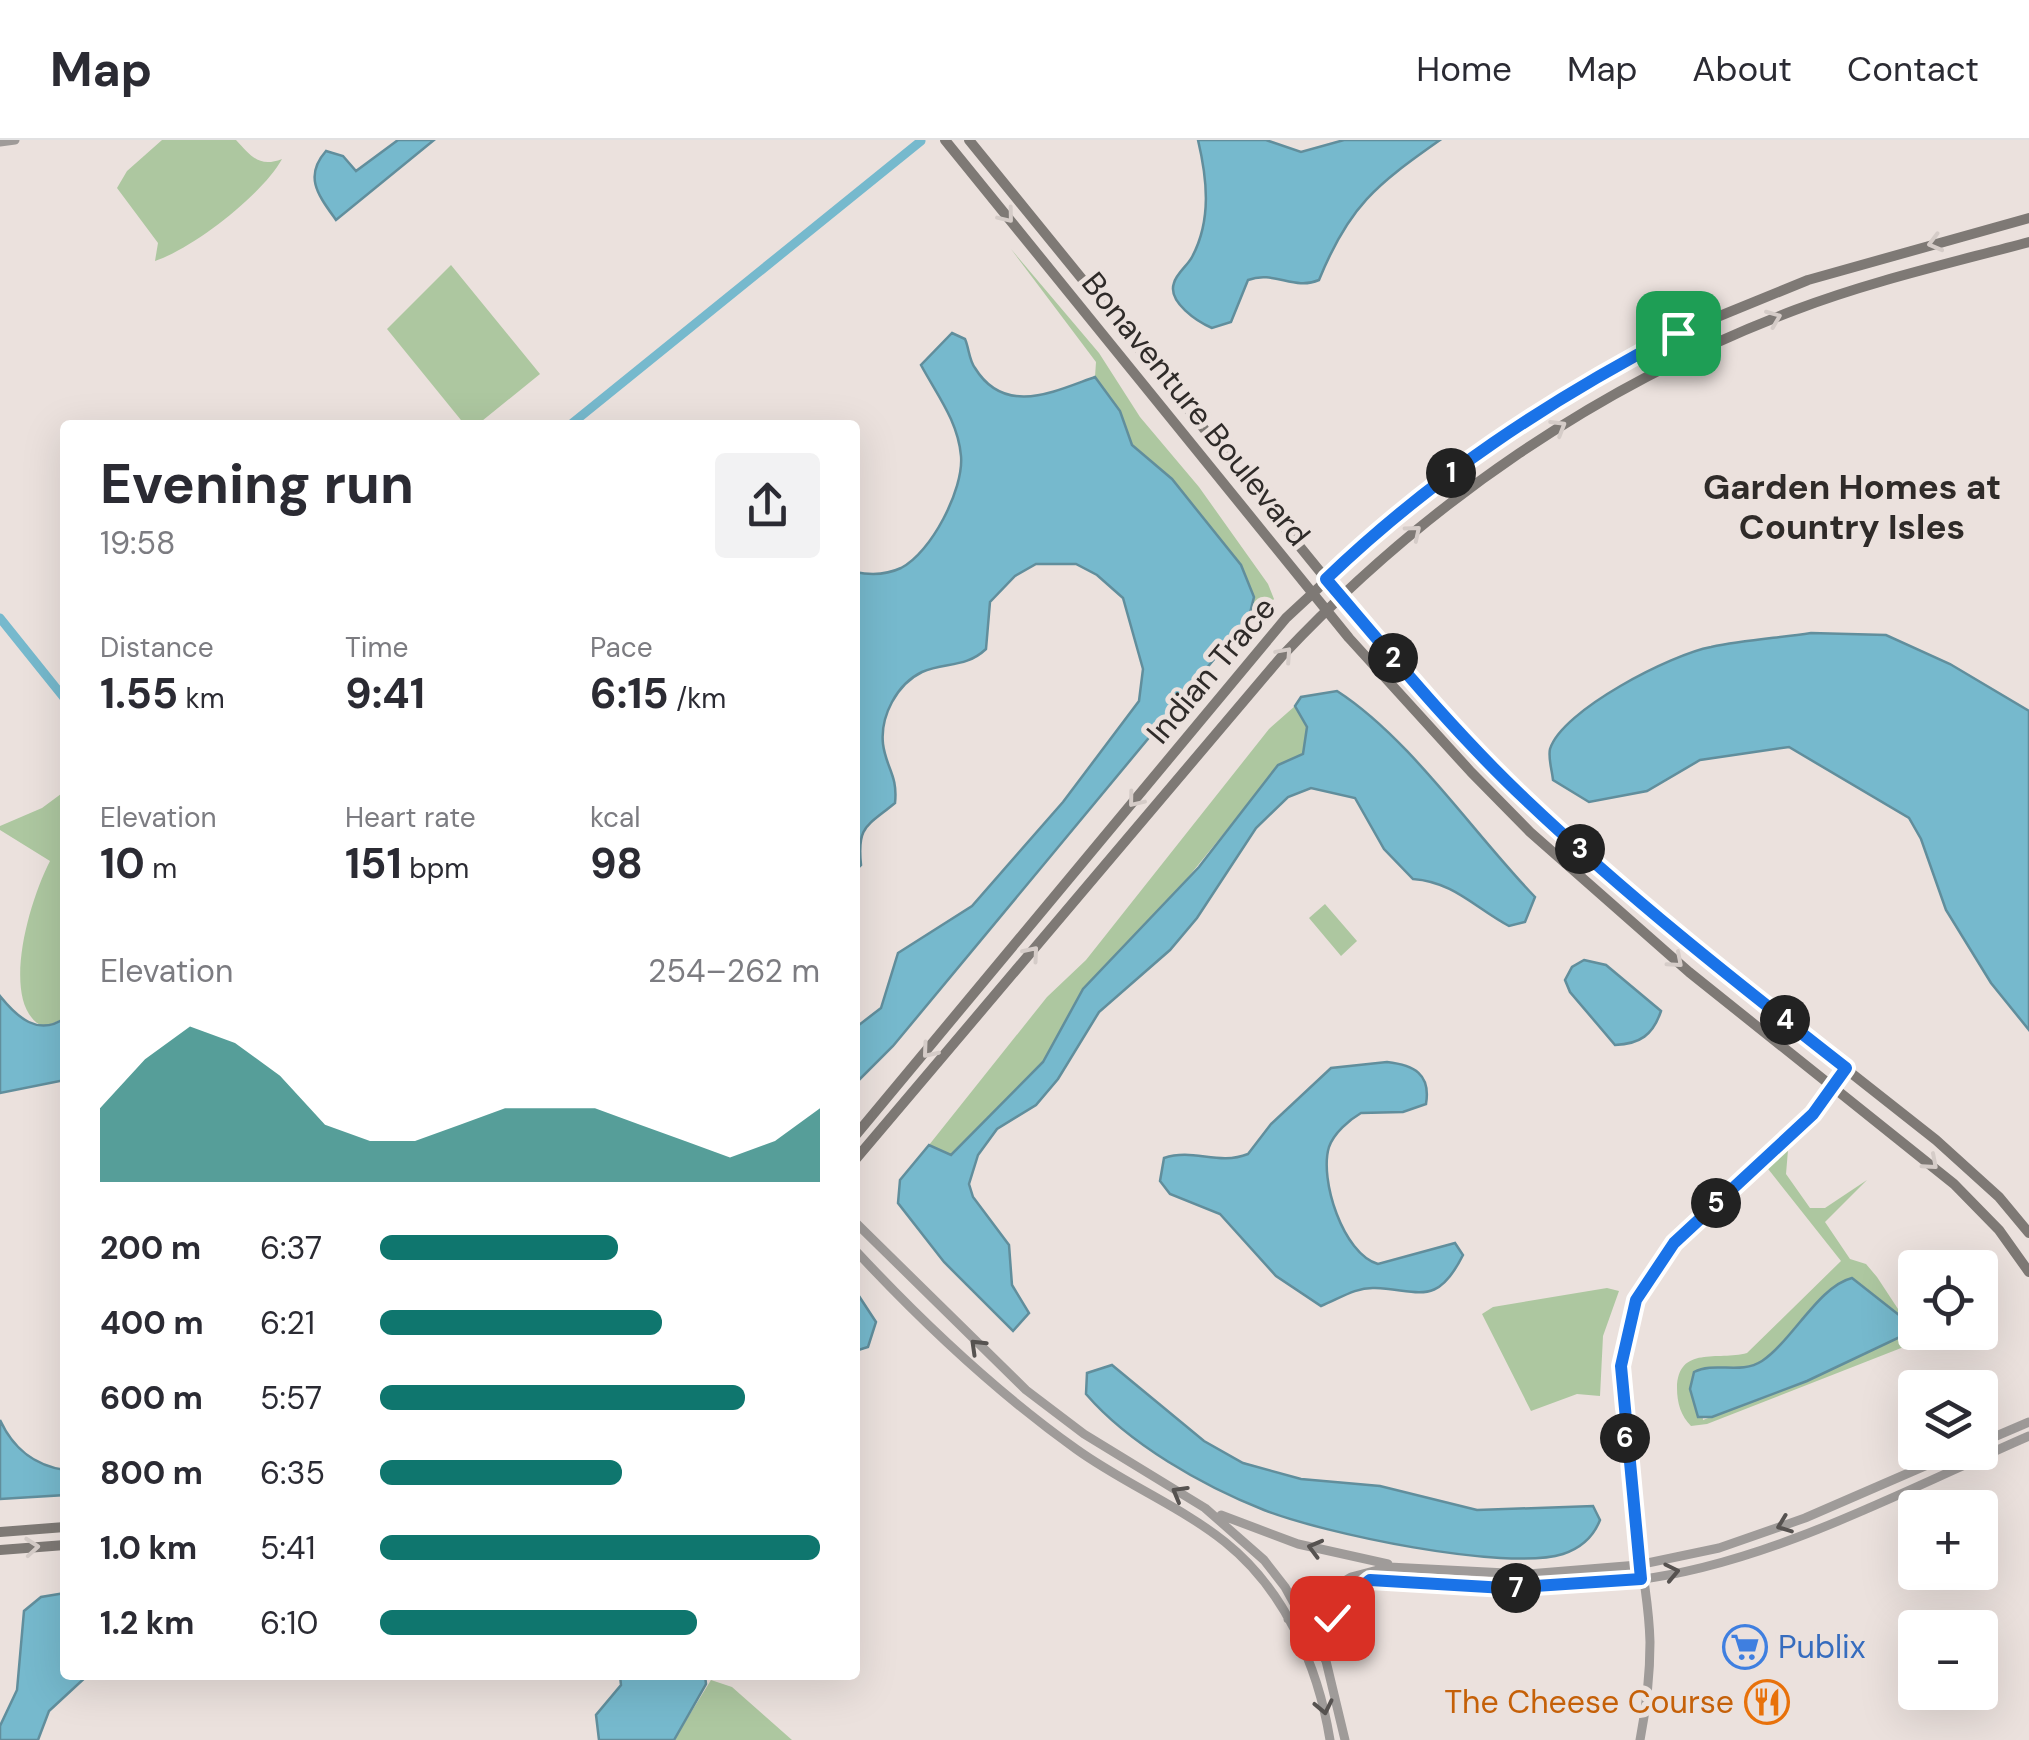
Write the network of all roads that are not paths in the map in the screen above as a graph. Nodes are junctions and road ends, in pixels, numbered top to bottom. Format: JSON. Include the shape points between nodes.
{"nodes":[{"id":1,"x":14,"y":140,"type":"edge"},
{"id":2,"x":945,"y":140,"type":"edge"},
{"id":3,"x":969,"y":140,"type":"edge"},
{"id":4,"x":0,"y":142,"type":"edge"},
{"id":5,"x":2029,"y":218,"type":"edge"},
{"id":6,"x":2029,"y":242,"type":"edge"},
{"id":7,"x":1326,"y":579,"type":"junction"},
{"id":8,"x":1312,"y":593,"type":"junction"},
{"id":9,"x":1340,"y":596,"type":"junction"},
{"id":10,"x":1326,"y":610,"type":"junction"},
{"id":11,"x":1846,"y":1068,"type":"junction"},
{"id":12,"x":1836,"y":1085,"type":"junction"},
{"id":13,"x":860,"y":1130,"type":"edge"},
{"id":14,"x":860,"y":1154,"type":"edge"},
{"id":15,"x":860,"y":1227,"type":"edge"},
{"id":16,"x":2029,"y":1233,"type":"edge"},
{"id":17,"x":860,"y":1255,"type":"edge"},
{"id":18,"x":2029,"y":1272,"type":"edge"},
{"id":19,"x":2029,"y":1422,"type":"edge"},
{"id":20,"x":1998,"y":1435,"type":"edge"},
{"id":21,"x":2029,"y":1436,"type":"edge"},
{"id":22,"x":1914,"y":1470,"type":"edge"},
{"id":23,"x":1205,"y":1508,"type":"junction"},
{"id":24,"x":60,"y":1527,"type":"edge"},
{"id":25,"x":0,"y":1532,"type":"edge"},
{"id":26,"x":60,"y":1544,"type":"edge"},
{"id":27,"x":0,"y":1550,"type":"edge"},
{"id":28,"x":1638,"y":1565,"type":"junction"},
{"id":29,"x":1411,"y":1567,"type":"junction"},
{"id":30,"x":1641,"y":1579,"type":"junction"},
{"id":31,"x":1370,"y":1580,"type":"junction"},
{"id":32,"x":1300,"y":1612,"type":"junction"},
{"id":33,"x":1288,"y":1618,"type":"junction"},
{"id":34,"x":1326,"y":1661,"type":"junction"},
{"id":35,"x":1330,"y":1740,"type":"edge"},
{"id":36,"x":1345,"y":1740,"type":"edge"},
{"id":37,"x":1640,"y":1740,"type":"edge"}],
"edges":[{"from":1,"to":4,"type":"street"},
{"from":2,"to":8,"type":"main road","name":"Bonaventure Boulevard","one_way":true},
{"from":3,"to":7,"type":"main road","name":"Bonaventure Boulevard"},
{"from":5,"to":7,"type":"main road","name":"Indian Trace","one_way":true,"via":[[1808,280],[1678,333],[1519,422],[1409,504]]},
{"from":9,"to":6,"type":"main road","name":"Indian Trace","one_way":true,"via":[[1525,447],[1674,361],[1797,309]]},
{"from":7,"to":8,"type":"main road","name":"Indian Trace"},
{"from":7,"to":9,"type":"main road","name":"Bonaventure Boulevard"},
{"from":8,"to":10,"type":"main road","name":"Bonaventure Boulevard"},
{"from":8,"to":13,"type":"main road","name":"Indian Trace","one_way":true},
{"from":9,"to":10,"type":"main road","name":"Indian Trace"},
{"from":9,"to":11,"type":"main road","name":"Bonaventure Boulevard","via":[[1523,797],[1690,946]]},
{"from":10,"to":12,"type":"main road","name":"Bonaventure Boulevard","one_way":true,"via":[[1530,832],[1688,972]]},
{"from":14,"to":10,"type":"main road","name":"Indian Trace","one_way":true},
{"from":11,"to":12,"type":"street"},
{"from":11,"to":16,"type":"main road","name":"Bonaventure Boulevard","via":[[1936,1140]]},
{"from":12,"to":18,"type":"main road","name":"Bonaventure Boulevard","one_way":true,"via":[[1954,1184]]},
{"from":12,"to":28,"type":"street","via":[[1674,1243],[1636,1300],[1622,1354]]},
{"from":23,"to":15,"type":"street","one_way":true,"via":[[1026,1390]]},
{"from":17,"to":33,"type":"street","via":[[1032,1415],[1224,1541],[1253,1568]]},
{"from":19,"to":20,"type":"street"},
{"from":30,"to":21,"type":"street","one_way":true,"via":[[1755,1551]]},
{"from":22,"to":28,"type":"street","one_way":true,"via":[[1756,1536]]},
{"from":29,"to":23,"type":"street","one_way":true,"via":[[1298,1544]]},
{"from":23,"to":32,"type":"street","via":[[1264,1560]]},
{"from":24,"to":25,"type":"main road"},
{"from":27,"to":26,"type":"main road","one_way":true},
{"from":28,"to":29,"type":"street","via":[[1528,1574]]},
{"from":28,"to":30,"type":"street"},
{"from":29,"to":32,"type":"street","via":[[1351,1578]]},
{"from":30,"to":31,"type":"street","via":[[1505,1588]]},
{"from":30,"to":37,"type":"street","via":[[1650,1643]]},
{"from":31,"to":32,"type":"street"},
{"from":31,"to":34,"type":"street","via":[[1332,1618]]},
{"from":32,"to":33,"type":"street"},
{"from":32,"to":34,"type":"street"},
{"from":33,"to":35,"type":"street","one_way":true,"via":[[1316,1674]]},
{"from":34,"to":36,"type":"street"}]}
